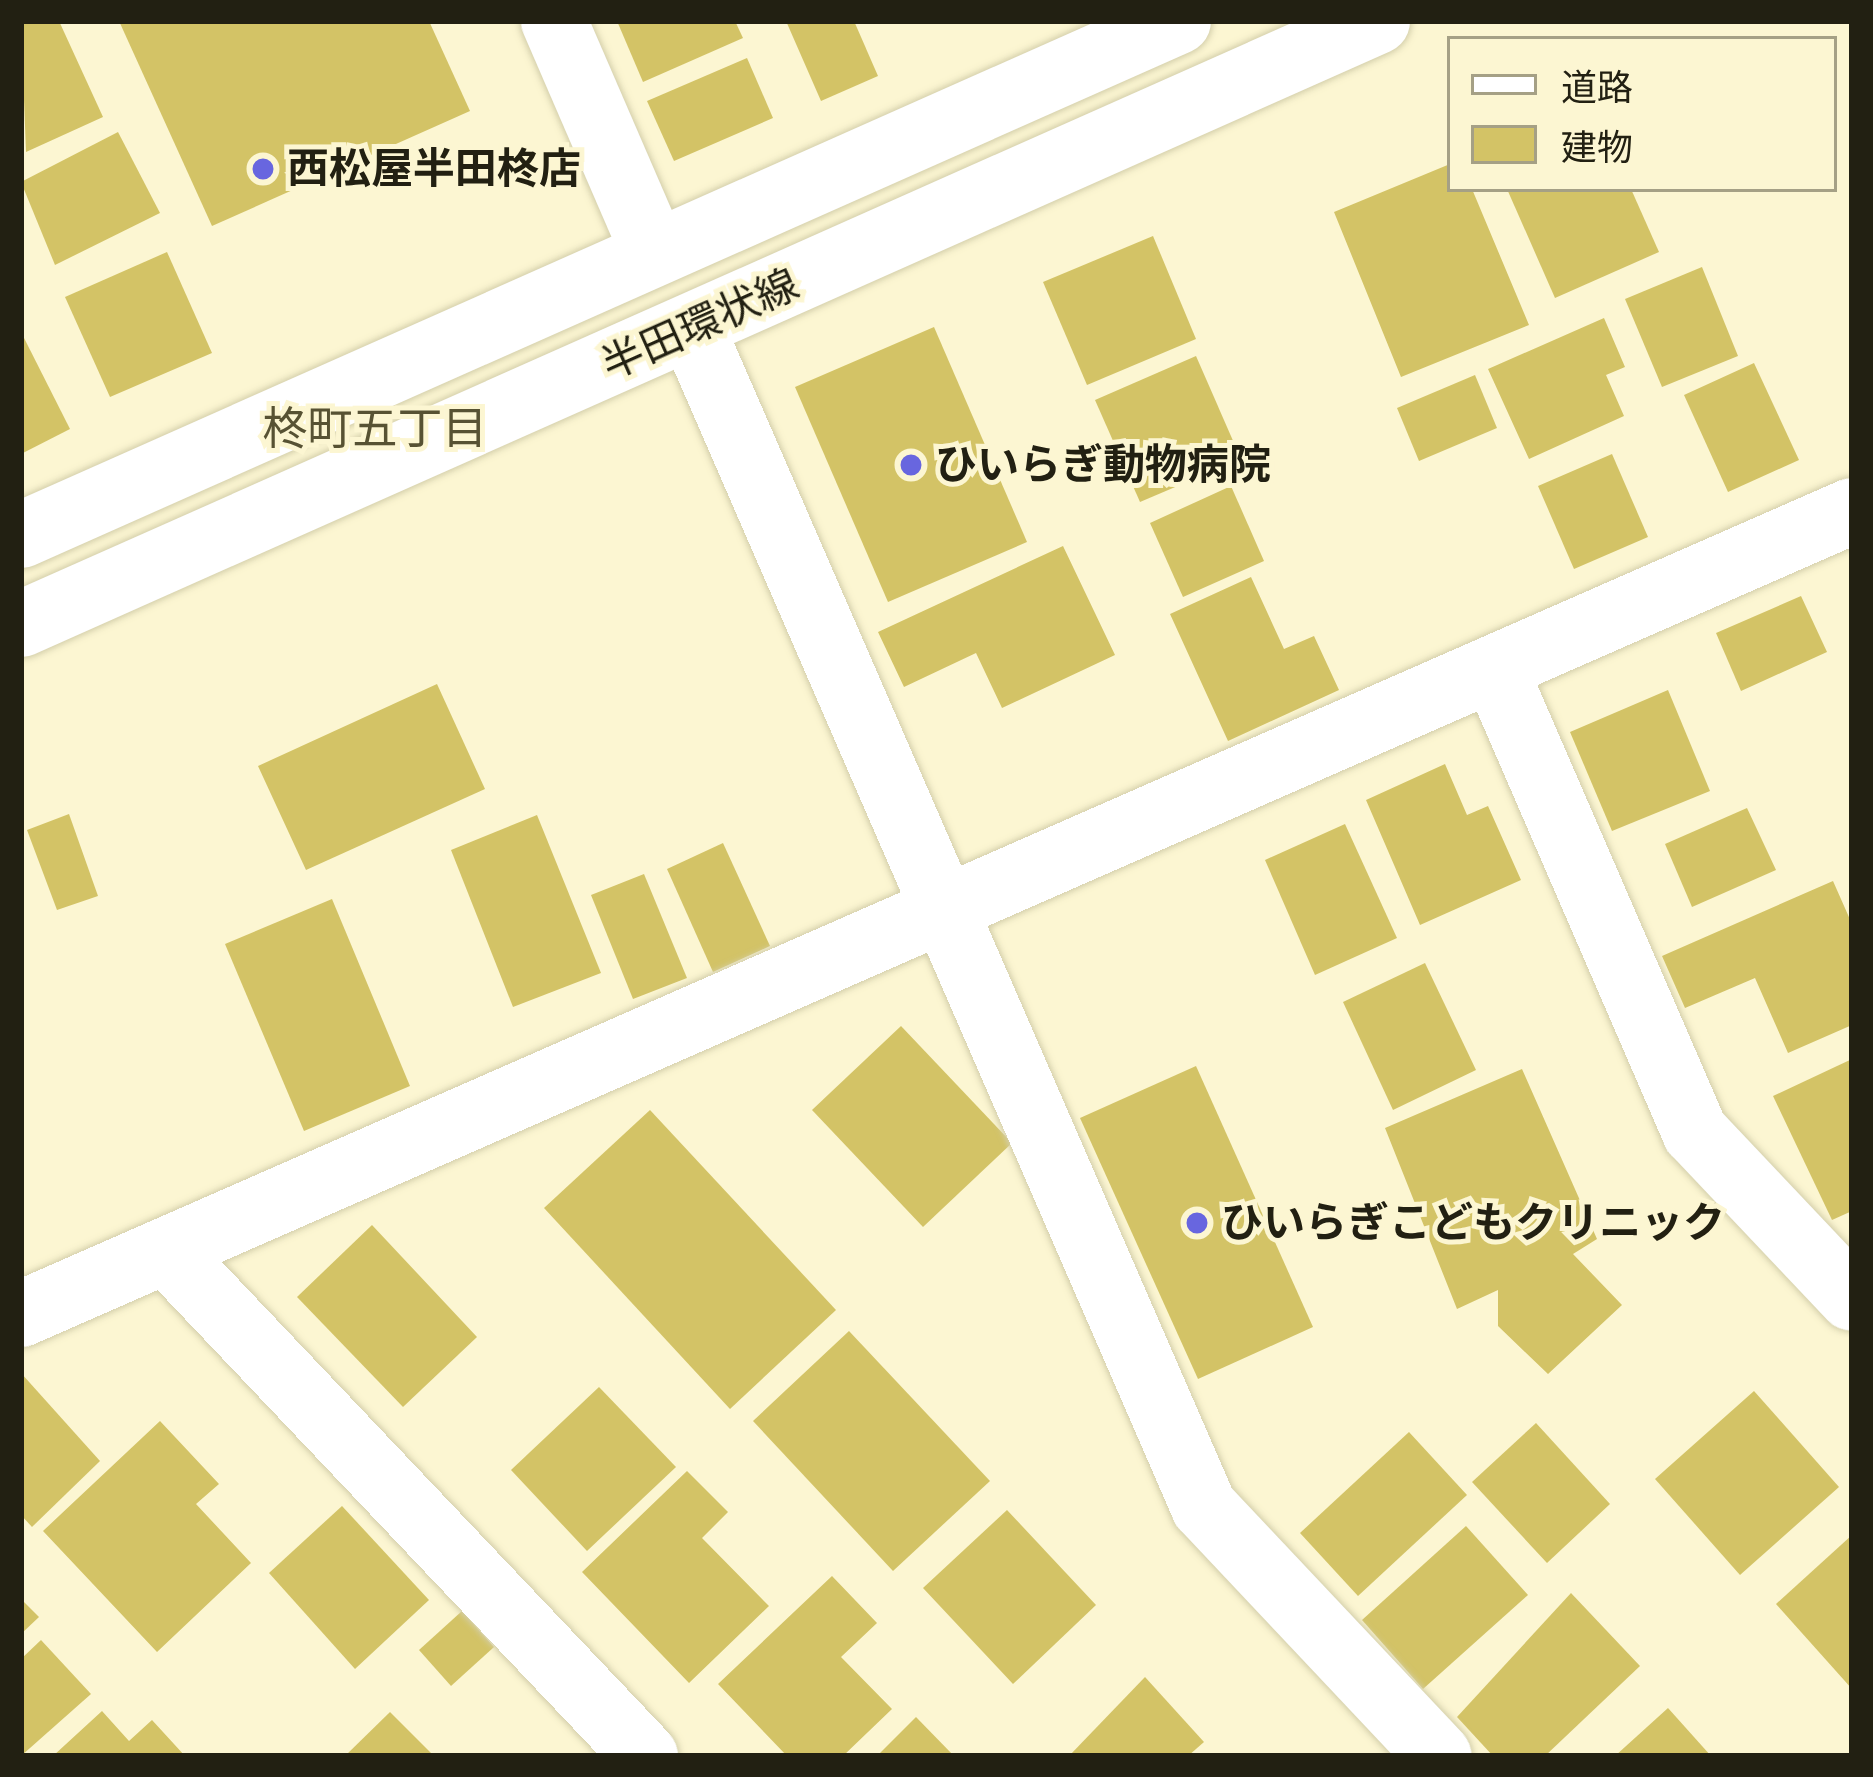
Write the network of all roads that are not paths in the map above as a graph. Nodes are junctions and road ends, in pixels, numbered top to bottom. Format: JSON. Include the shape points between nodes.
{"nodes":[{"id":1,"x":554,"y":21,"type":"edge"},
{"id":2,"x":1178,"y":21,"type":"edge"},
{"id":3,"x":1377,"y":21,"type":"edge"},
{"id":4,"x":654,"y":252,"type":"junction"},
{"id":5,"x":692,"y":329,"type":"junction"},
{"id":6,"x":1852,"y":511,"type":"edge"},
{"id":7,"x":21,"y":535,"type":"edge"},
{"id":8,"x":21,"y":624,"type":"edge"},
{"id":9,"x":1494,"y":668,"type":"junction"},
{"id":10,"x":941,"y":907,"type":"junction"},
{"id":11,"x":166,"y":1251,"type":"junction"},
{"id":12,"x":1852,"y":1298,"type":"edge"},
{"id":13,"x":21,"y":1314,"type":"edge"},
{"id":14,"x":645,"y":1756,"type":"edge"},
{"id":15,"x":1438,"y":1756,"type":"edge"}],
"edges":[{"from":1,"to":4,"type":"street"},
{"from":2,"to":4,"type":"street","name":"半田環状線"},
{"from":3,"to":5,"type":"street","name":"半田環状線"},
{"from":4,"to":7,"type":"street","name":"半田環状線"},
{"from":5,"to":8,"type":"street","name":"半田環状線"},
{"from":5,"to":10,"type":"street"},
{"from":6,"to":9,"type":"street"},
{"from":9,"to":10,"type":"street"},
{"from":9,"to":12,"type":"street","via":[[1695,1132]]},
{"from":10,"to":11,"type":"street"},
{"from":10,"to":15,"type":"street","via":[[1204,1507]]},
{"from":11,"to":13,"type":"street"},
{"from":11,"to":14,"type":"street"}]}
